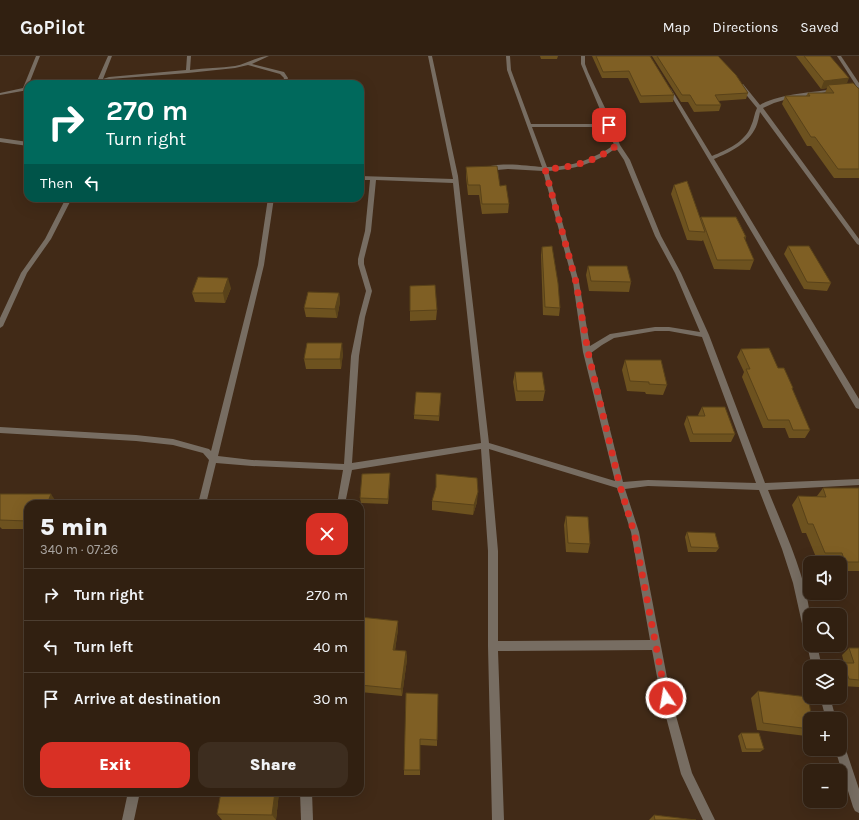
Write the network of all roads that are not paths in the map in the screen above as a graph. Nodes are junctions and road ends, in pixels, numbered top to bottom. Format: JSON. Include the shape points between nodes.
{"nodes":[{"id":1,"x":38,"y":56,"type":"edge"},
{"id":2,"x":110,"y":56,"type":"edge"},
{"id":3,"x":189,"y":56,"type":"edge"},
{"id":4,"x":267,"y":56,"type":"edge"},
{"id":5,"x":430,"y":56,"type":"edge"},
{"id":6,"x":508,"y":56,"type":"edge"},
{"id":7,"x":583,"y":56,"type":"edge"},
{"id":8,"x":838,"y":56,"type":"edge"},
{"id":9,"x":248,"y":64,"type":"junction"},
{"id":10,"x":188,"y":72,"type":"junction"},
{"id":11,"x":850,"y":73,"type":"junction"},
{"id":12,"x":859,"y":75,"type":"edge"},
{"id":13,"x":29,"y":80,"type":"edge"},
{"id":14,"x":98,"y":80,"type":"edge"},
{"id":15,"x":104,"y":80,"type":"edge"},
{"id":16,"x":285,"y":80,"type":"edge"},
{"id":17,"x":663,"y":80,"type":"edge"},
{"id":18,"x":736,"y":80,"type":"edge"},
{"id":19,"x":859,"y":87,"type":"edge"},
{"id":20,"x":852,"y":88,"type":"edge"},
{"id":21,"x":24,"y":89,"type":"edge"},
{"id":22,"x":845,"y":89,"type":"edge"},
{"id":23,"x":0,"y":94,"type":"edge"},
{"id":24,"x":760,"y":108,"type":"junction"},
{"id":25,"x":609,"y":125,"type":"junction"},
{"id":26,"x":529,"y":126,"type":"junction"},
{"id":27,"x":0,"y":140,"type":"edge"},
{"id":28,"x":24,"y":143,"type":"edge"},
{"id":29,"x":617,"y":145,"type":"junction"},
{"id":30,"x":711,"y":158,"type":"junction"},
{"id":31,"x":545,"y":169,"type":"junction"},
{"id":32,"x":478,"y":171,"type":"edge"},
{"id":33,"x":457,"y":177,"type":"junction"},
{"id":34,"x":364,"y":178,"type":"edge"},
{"id":35,"x":373,"y":178,"type":"junction"},
{"id":36,"x":67,"y":202,"type":"edge"},
{"id":37,"x":270,"y":202,"type":"edge"},
{"id":38,"x":859,"y":243,"type":"edge"},
{"id":39,"x":0,"y":326,"type":"edge"},
{"id":40,"x":705,"y":335,"type":"junction"},
{"id":41,"x":588,"y":352,"type":"junction"},
{"id":42,"x":859,"y":406,"type":"edge"},
{"id":43,"x":0,"y":430,"type":"edge"},
{"id":44,"x":485,"y":445,"type":"junction"},
{"id":45,"x":213,"y":459,"type":"junction"},
{"id":46,"x":348,"y":466,"type":"junction"},
{"id":47,"x":859,"y":482,"type":"edge"},
{"id":48,"x":620,"y":486,"type":"junction"},
{"id":49,"x":762,"y":487,"type":"junction"},
{"id":50,"x":203,"y":500,"type":"edge"},
{"id":51,"x":342,"y":500,"type":"edge"},
{"id":52,"x":804,"y":608,"type":"edge"},
{"id":53,"x":655,"y":645,"type":"junction"},
{"id":54,"x":493,"y":646,"type":"junction"},
{"id":55,"x":843,"y":756,"type":"edge"},
{"id":56,"x":133,"y":796,"type":"edge"},
{"id":57,"x":306,"y":796,"type":"edge"},
{"id":58,"x":859,"y":807,"type":"edge"},
{"id":59,"x":128,"y":820,"type":"edge"},
{"id":60,"x":307,"y":820,"type":"edge"},
{"id":61,"x":498,"y":820,"type":"edge"},
{"id":62,"x":709,"y":820,"type":"edge"}],
"edges":[{"from":1,"to":13,"type":"street"},
{"from":2,"to":14,"type":"street"},
{"from":3,"to":10,"type":"street"},
{"from":4,"to":9,"type":"street"},
{"from":5,"to":33,"type":"street"},
{"from":6,"to":26,"type":"street","via":[[509,70]]},
{"from":7,"to":25,"type":"street","via":[[586,72]]},
{"from":8,"to":11,"type":"street"},
{"from":9,"to":10,"type":"street"},
{"from":9,"to":16,"type":"street","via":[[282,73]]},
{"from":10,"to":15,"type":"street"},
{"from":11,"to":12,"type":"street"},
{"from":11,"to":19,"type":"street"},
{"from":17,"to":30,"type":"street"},
{"from":18,"to":24,"type":"street"},
{"from":19,"to":20,"type":"street"},
{"from":21,"to":23,"type":"street"},
{"from":22,"to":24,"type":"street","via":[[786,98]]},
{"from":24,"to":30,"type":"street","via":[[749,136],[739,145]]},
{"from":24,"to":38,"type":"street"},
{"from":25,"to":26,"type":"street"},
{"from":25,"to":29,"type":"street"},
{"from":26,"to":31,"type":"street"},
{"from":27,"to":28,"type":"street"},
{"from":29,"to":31,"type":"street","via":[[587,162]]},
{"from":29,"to":40,"type":"street","via":[[627,160],[658,236],[678,273]]},
{"from":30,"to":42,"type":"street"},
{"from":31,"to":32,"type":"street","via":[[511,166]]},
{"from":31,"to":41,"type":"street","via":[[576,282]]},
{"from":33,"to":35,"type":"street"},
{"from":33,"to":44,"type":"street"},
{"from":34,"to":35,"type":"street"},
{"from":35,"to":46,"type":"street","via":[[368,231],[361,259],[369,292],[355,356]]},
{"from":36,"to":39,"type":"street","via":[[48,239],[24,273]]},
{"from":37,"to":45,"type":"street","via":[[261,265]]},
{"from":40,"to":41,"type":"street","via":[[655,329],[612,336]]},
{"from":40,"to":49,"type":"street"},
{"from":41,"to":48,"type":"street"},
{"from":43,"to":45,"type":"street","via":[[172,442],[206,451]]},
{"from":44,"to":46,"type":"street"},
{"from":44,"to":48,"type":"street"},
{"from":44,"to":54,"type":"street","via":[[493,551]]},
{"from":45,"to":46,"type":"street"},
{"from":45,"to":50,"type":"street"},
{"from":46,"to":51,"type":"street"},
{"from":47,"to":49,"type":"street"},
{"from":48,"to":49,"type":"street","via":[[648,483]]},
{"from":48,"to":53,"type":"street","via":[[634,532]]},
{"from":49,"to":52,"type":"street","via":[[787,548]]},
{"from":53,"to":54,"type":"street"},
{"from":53,"to":62,"type":"street","via":[[666,698],[687,774]]},
{"from":54,"to":61,"type":"street"},
{"from":55,"to":58,"type":"street"},
{"from":56,"to":59,"type":"street"},
{"from":57,"to":60,"type":"street"}]}
